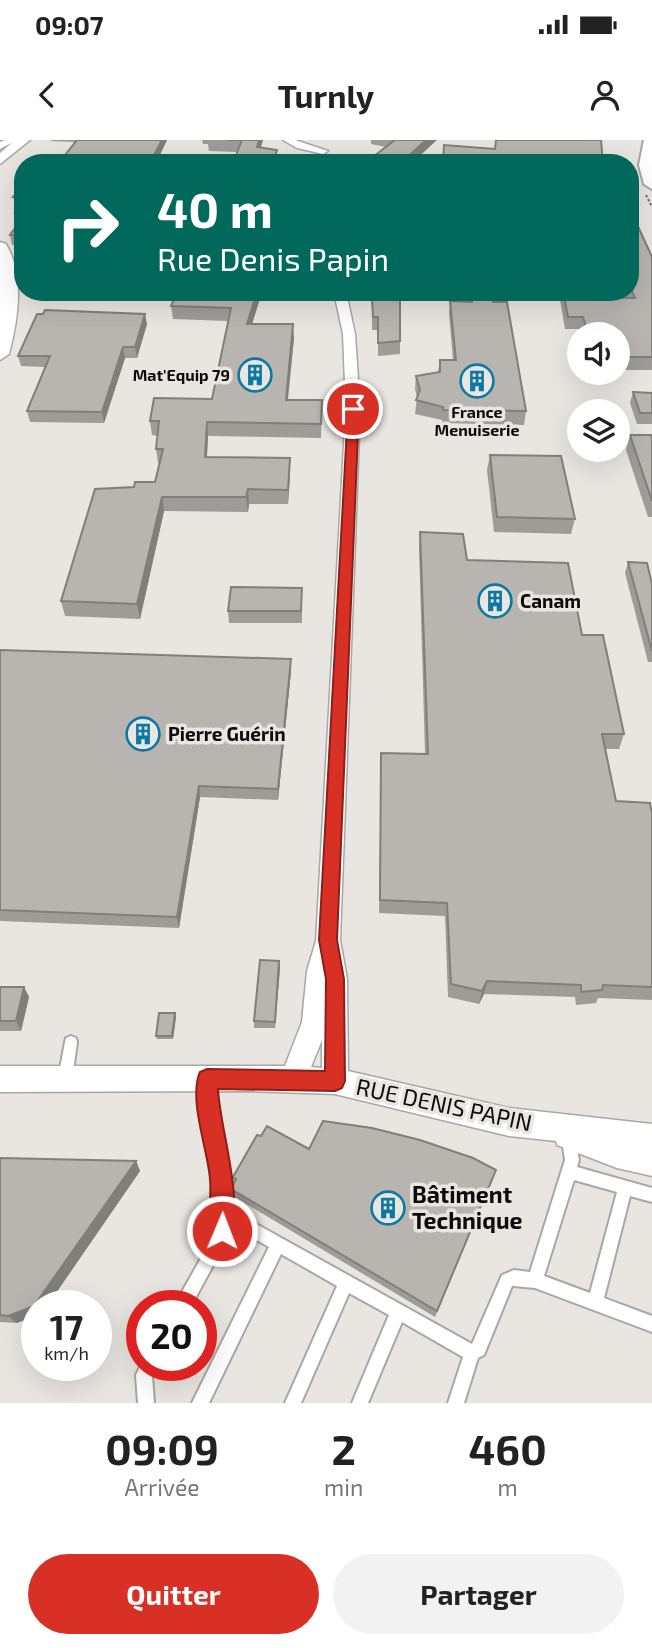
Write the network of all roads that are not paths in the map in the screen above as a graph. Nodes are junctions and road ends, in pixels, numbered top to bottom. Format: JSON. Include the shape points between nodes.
{"nodes":[{"id":1,"x":12,"y":140,"type":"edge"},
{"id":2,"x":23,"y":140,"type":"edge"},
{"id":3,"x":291,"y":140,"type":"edge"},
{"id":4,"x":651,"y":140,"type":"edge"},
{"id":5,"x":0,"y":146,"type":"edge"},
{"id":6,"x":322,"y":154,"type":"edge"},
{"id":7,"x":0,"y":160,"type":"edge"},
{"id":8,"x":652,"y":184,"type":"edge"},
{"id":9,"x":0,"y":247,"type":"edge"},
{"id":10,"x":341,"y":301,"type":"edge"},
{"id":11,"x":1,"y":346,"type":"edge"},
{"id":12,"x":328,"y":940,"type":"junction"},
{"id":13,"x":71,"y":1042,"type":"dead end"},
{"id":14,"x":0,"y":1079,"type":"edge"},
{"id":15,"x":65,"y":1079,"type":"junction"},
{"id":16,"x":207,"y":1079,"type":"junction"},
{"id":17,"x":295,"y":1079,"type":"junction"},
{"id":18,"x":335,"y":1081,"type":"junction"},
{"id":19,"x":564,"y":1131,"type":"junction"},
{"id":20,"x":652,"y":1138,"type":"edge"},
{"id":21,"x":652,"y":1162,"type":"edge"},
{"id":22,"x":569,"y":1172,"type":"junction"},
{"id":23,"x":625,"y":1188,"type":"junction"},
{"id":24,"x":652,"y":1195,"type":"edge"},
{"id":25,"x":222,"y":1213,"type":"junction"},
{"id":26,"x":278,"y":1245,"type":"junction"},
{"id":27,"x":534,"y":1280,"type":"junction"},
{"id":28,"x":346,"y":1283,"type":"junction"},
{"id":29,"x":191,"y":1290,"type":"edge"},
{"id":30,"x":595,"y":1302,"type":"junction"},
{"id":31,"x":399,"y":1311,"type":"junction"},
{"id":32,"x":652,"y":1324,"type":"edge"},
{"id":33,"x":472,"y":1353,"type":"junction"},
{"id":34,"x":144,"y":1381,"type":"edge"},
{"id":35,"x":146,"y":1403,"type":"edge"},
{"id":36,"x":200,"y":1403,"type":"edge"},
{"id":37,"x":293,"y":1403,"type":"edge"},
{"id":38,"x":360,"y":1403,"type":"edge"},
{"id":39,"x":456,"y":1403,"type":"edge"}],
"edges":[{"from":1,"to":5,"type":"street"},
{"from":2,"to":7,"type":"main road"},
{"from":3,"to":6,"type":"street","via":[[300,146],[326,148]]},
{"from":4,"to":8,"type":"main road","via":[[647,165]]},
{"from":9,"to":11,"type":"main road","via":[[9,291]]},
{"from":10,"to":12,"type":"street","via":[[353,376],[353,421]]},
{"from":12,"to":17,"type":"street","via":[[320,957],[315,1022]]},
{"from":12,"to":18,"type":"street","via":[[335,979]]},
{"from":13,"to":15,"type":"lane"},
{"from":14,"to":15,"type":"street","name":"RUE DENIS PAPIN"},
{"from":15,"to":16,"type":"street","name":"RUE DENIS PAPIN"},
{"from":16,"to":17,"type":"street","name":"RUE DENIS PAPIN"},
{"from":16,"to":25,"type":"lane"},
{"from":17,"to":18,"type":"street","name":"RUE DENIS PAPIN"},
{"from":18,"to":19,"type":"street","name":"RUE DENIS PAPIN"},
{"from":19,"to":20,"type":"street","name":"RUE DENIS PAPIN"},
{"from":19,"to":21,"type":"street","name":"RUE DENIS PAPIN","via":[[617,1154]]},
{"from":19,"to":22,"type":"lane","via":[[572,1160]]},
{"from":22,"to":23,"type":"lane"},
{"from":22,"to":27,"type":"lane"},
{"from":23,"to":24,"type":"lane"},
{"from":23,"to":30,"type":"lane"},
{"from":25,"to":26,"type":"lane"},
{"from":25,"to":29,"type":"lane","via":[[222,1231]]},
{"from":26,"to":28,"type":"lane"},
{"from":26,"to":36,"type":"lane"},
{"from":27,"to":30,"type":"lane"},
{"from":27,"to":33,"type":"lane","via":[[507,1280],[478,1349]]},
{"from":28,"to":31,"type":"lane"},
{"from":28,"to":37,"type":"lane"},
{"from":30,"to":32,"type":"lane"},
{"from":31,"to":33,"type":"lane"},
{"from":31,"to":38,"type":"lane"},
{"from":33,"to":39,"type":"lane"},
{"from":34,"to":35,"type":"lane"}]}
